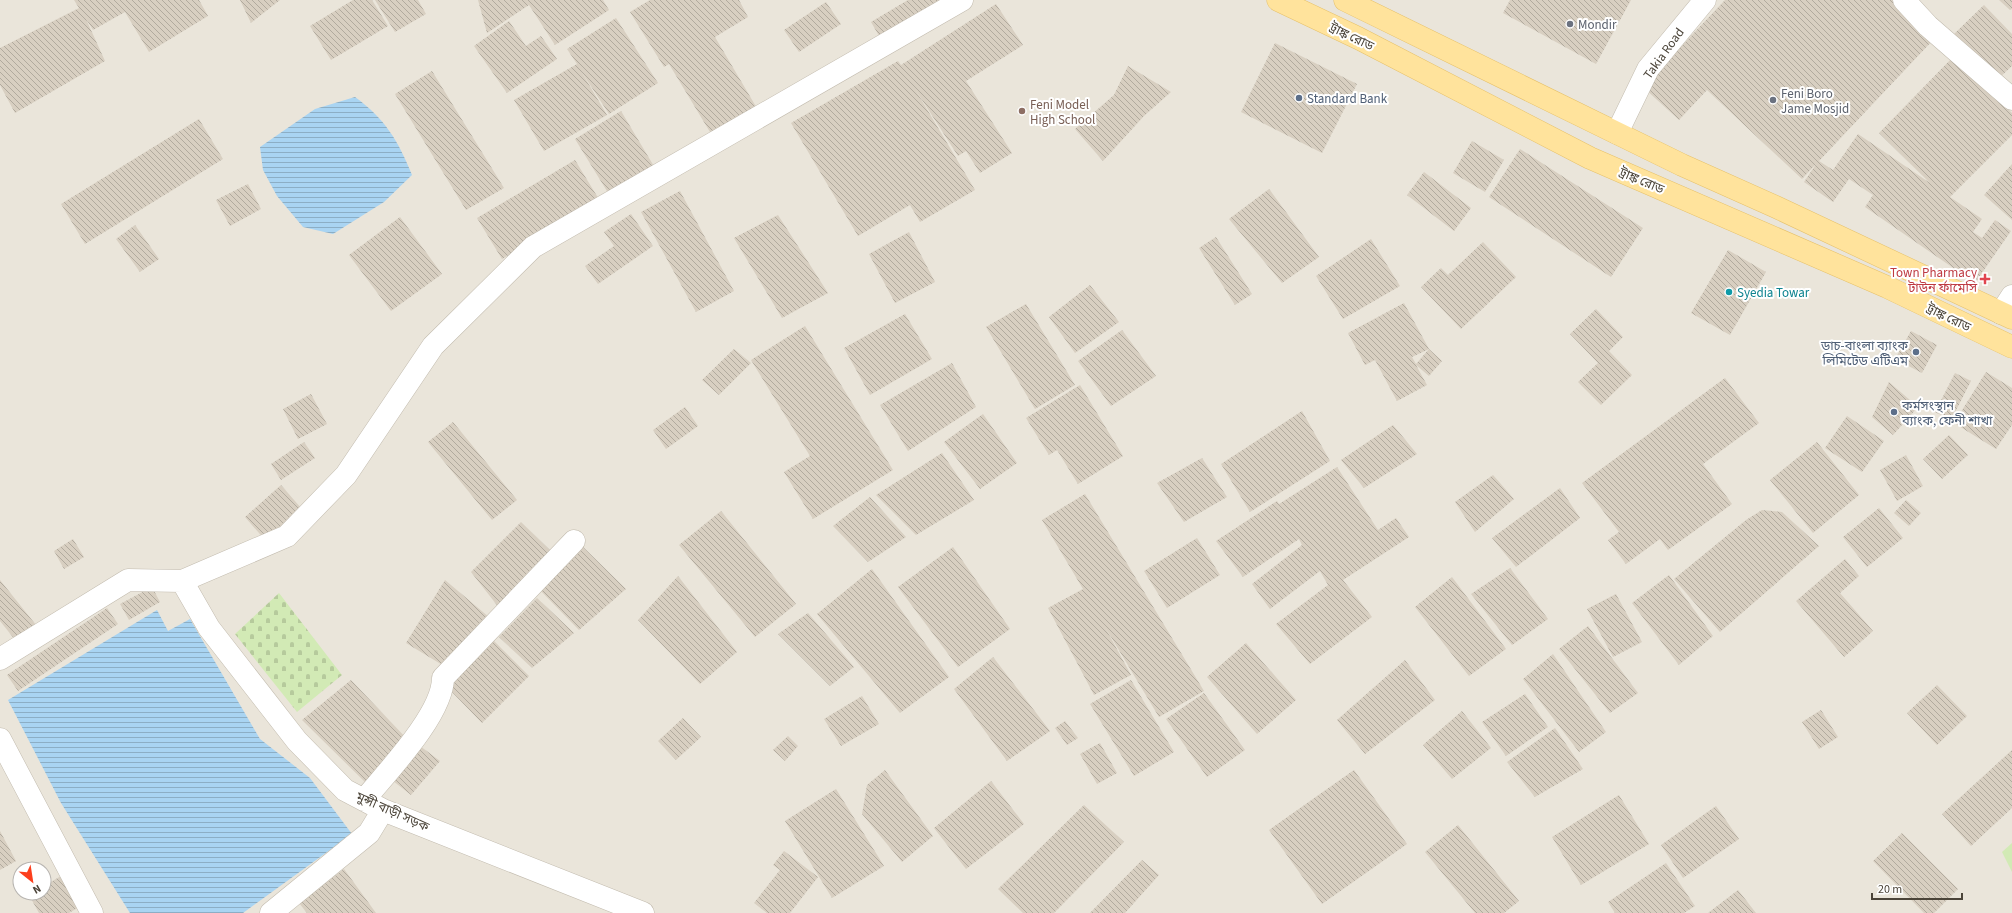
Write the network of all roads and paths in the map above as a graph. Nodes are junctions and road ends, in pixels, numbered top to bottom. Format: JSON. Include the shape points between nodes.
{"nodes":[{"id":1,"x":962,"y":0,"type":"edge"},
{"id":2,"x":1278,"y":0,"type":"edge"},
{"id":3,"x":1345,"y":0,"type":"edge"},
{"id":4,"x":1705,"y":0,"type":"edge"},
{"id":5,"x":1904,"y":0,"type":"edge"},
{"id":6,"x":2012,"y":99,"type":"edge"},
{"id":7,"x":1617,"y":133,"type":"junction"},
{"id":8,"x":2008,"y":309,"type":"edge"},
{"id":9,"x":2012,"y":348,"type":"edge"},
{"id":10,"x":574,"y":541,"type":"dead end"},
{"id":11,"x":182,"y":581,"type":"junction"},
{"id":12,"x":0,"y":659,"type":"edge"},
{"id":13,"x":0,"y":739,"type":"edge"},
{"id":14,"x":374,"y":805,"type":"junction"},
{"id":15,"x":92,"y":913,"type":"edge"},
{"id":16,"x":271,"y":913,"type":"edge"},
{"id":17,"x":643,"y":913,"type":"edge"}],
"edges":[{"from":1,"to":11,"type":"street","via":[[533,247],[433,346],[346,475],[287,536]]},
{"from":2,"to":9,"type":"main road","name":"ট্রাঙ্ক রোড","via":[[1358,38],[1590,158],[1880,284]]},
{"from":3,"to":7,"type":"main road","name":"ট্রাঙ্ক রোড"},
{"from":4,"to":7,"type":"street","name":"Takia Road","via":[[1648,69]]},
{"from":5,"to":6,"type":"street","via":[[1928,26]]},
{"from":7,"to":8,"type":"main road","name":"ট্রাঙ্ক রোড"},
{"from":10,"to":14,"type":"street","via":[[443,678],[443,688],[424,727]]},
{"from":11,"to":12,"type":"street","via":[[128,580]]},
{"from":11,"to":14,"type":"street","name":"মুন্সী বাড়ী সড়ক","via":[[209,628],[297,741],[345,790]]},
{"from":13,"to":15,"type":"street"},
{"from":14,"to":16,"type":"street","via":[[369,833]]},
{"from":14,"to":17,"type":"street","name":"মুন্সী বাড়ী সড়ক"}]}
